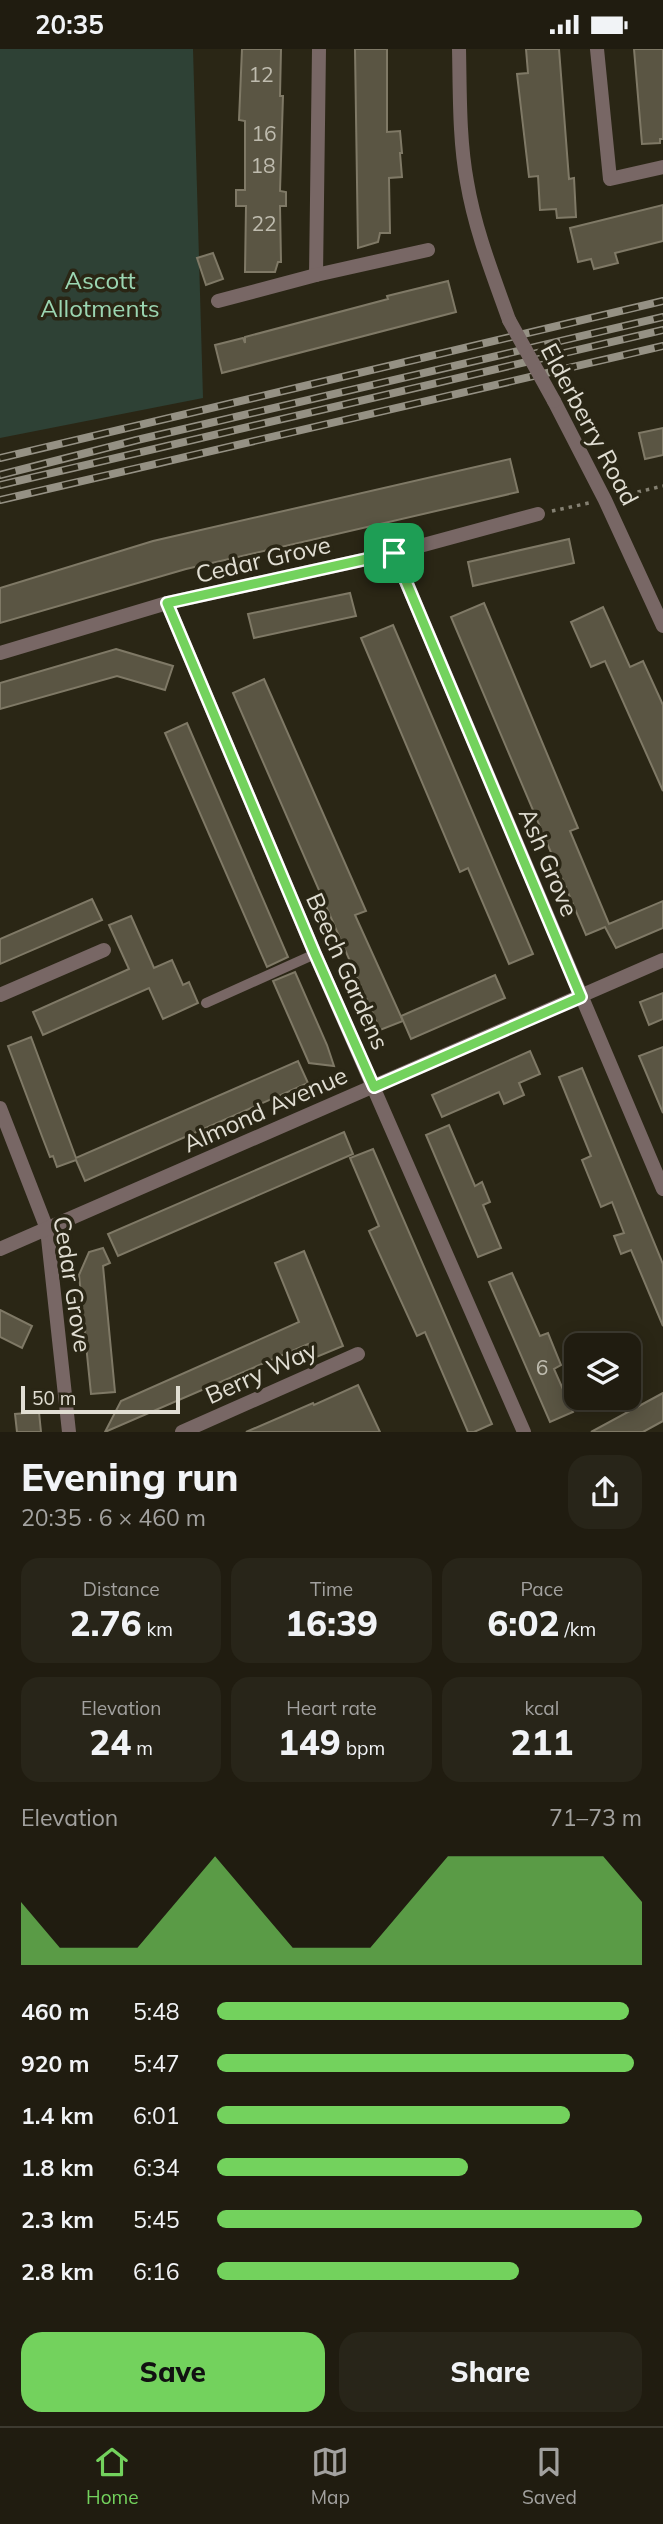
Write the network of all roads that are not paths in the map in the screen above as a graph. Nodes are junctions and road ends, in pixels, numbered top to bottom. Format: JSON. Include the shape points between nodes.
{"nodes":[{"id":1,"x":320,"y":49,"type":"edge"},
{"id":2,"x":459,"y":49,"type":"edge"},
{"id":3,"x":597,"y":49,"type":"edge"},
{"id":4,"x":663,"y":167,"type":"edge"},
{"id":5,"x":428,"y":250,"type":"dead end"},
{"id":6,"x":316,"y":275,"type":"junction"},
{"id":7,"x":218,"y":301,"type":"dead end"},
{"id":8,"x":538,"y":514,"type":"road end"},
{"id":9,"x":394,"y":553,"type":"junction"},
{"id":10,"x":167,"y":603,"type":"junction"},
{"id":11,"x":663,"y":626,"type":"edge"},
{"id":12,"x":0,"y":653,"type":"edge"},
{"id":13,"x":104,"y":950,"type":"dead end"},
{"id":14,"x":315,"y":954,"type":"junction"},
{"id":15,"x":663,"y":960,"type":"edge"},
{"id":16,"x":0,"y":995,"type":"edge"},
{"id":17,"x":581,"y":997,"type":"junction"},
{"id":18,"x":206,"y":1003,"type":"dead end"},
{"id":19,"x":374,"y":1087,"type":"junction"},
{"id":20,"x":0,"y":1108,"type":"edge"},
{"id":21,"x":663,"y":1189,"type":"edge"},
{"id":22,"x":47,"y":1229,"type":"junction"},
{"id":23,"x":0,"y":1249,"type":"edge"},
{"id":24,"x":358,"y":1354,"type":"dead end"},
{"id":25,"x":69,"y":1432,"type":"edge"},
{"id":26,"x":182,"y":1432,"type":"edge"},
{"id":27,"x":524,"y":1432,"type":"edge"}],
"edges":[{"from":1,"to":6,"type":"street"},
{"from":2,"to":11,"type":"street","name":"Elderberry Road","bridge":true,"via":[[466,180],[482,246],[509,320],[605,500]]},
{"from":3,"to":4,"type":"street","via":[[610,179]]},
{"from":5,"to":6,"type":"street"},
{"from":6,"to":7,"type":"street"},
{"from":8,"to":9,"type":"street","name":"Cedar Grove"},
{"from":9,"to":10,"type":"street","name":"Cedar Grove"},
{"from":9,"to":17,"type":"street","name":"Ash Grove"},
{"from":10,"to":12,"type":"street","name":"Cedar Grove"},
{"from":10,"to":14,"type":"street","name":"Beech Gardens"},
{"from":13,"to":16,"type":"street"},
{"from":14,"to":18,"type":"lane"},
{"from":14,"to":19,"type":"street","name":"Beech Gardens"},
{"from":15,"to":17,"type":"street","name":"Almond Avenue"},
{"from":17,"to":19,"type":"street","name":"Almond Avenue"},
{"from":17,"to":21,"type":"street","name":"Ash Grove"},
{"from":19,"to":22,"type":"street","name":"Almond Avenue"},
{"from":19,"to":27,"type":"street","name":"Beech Gardens"},
{"from":20,"to":22,"type":"street","name":"Cedar Grove"},
{"from":22,"to":23,"type":"street","name":"Almond Avenue"},
{"from":22,"to":25,"type":"street","name":"Cedar Grove"},
{"from":24,"to":26,"type":"street","name":"Berry Way"}]}
